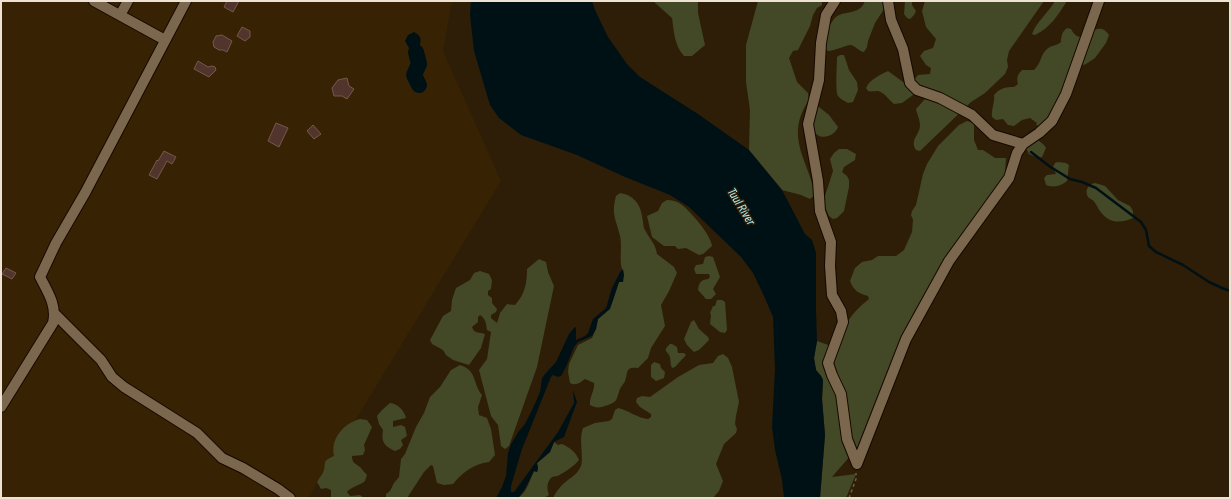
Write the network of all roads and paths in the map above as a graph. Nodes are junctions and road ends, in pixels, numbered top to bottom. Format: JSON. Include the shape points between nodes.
{"nodes":[{"id":1,"x":94,"y":1,"type":"edge"},
{"id":2,"x":128,"y":1,"type":"edge"},
{"id":3,"x":186,"y":1,"type":"edge"},
{"id":4,"x":835,"y":1,"type":"edge"},
{"id":5,"x":888,"y":1,"type":"edge"},
{"id":6,"x":1099,"y":1,"type":"edge"},
{"id":7,"x":120,"y":15,"type":"junction"},
{"id":8,"x":165,"y":40,"type":"junction"},
{"id":9,"x":1023,"y":144,"type":"junction"},
{"id":10,"x":55,"y":314,"type":"junction"},
{"id":11,"x":1,"y":407,"type":"edge"},
{"id":12,"x":856,"y":464,"type":"junction"},
{"id":13,"x":290,"y":498,"type":"edge"},
{"id":14,"x":849,"y":498,"type":"edge"}],
"edges":[{"from":1,"to":7,"type":"street"},
{"from":2,"to":7,"type":"street"},
{"from":3,"to":8,"type":"street"},
{"from":4,"to":12,"type":"street","via":[[826,15],[819,80],[808,124],[818,180],[820,211],[831,242],[832,294],[841,310],[843,322],[828,363],[841,394],[847,439]]},
{"from":5,"to":9,"type":"street","via":[[890,20],[903,49],[910,83],[916,90],[940,98],[972,115],[993,135]]},
{"from":6,"to":9,"type":"street","via":[[1066,94],[1052,121]]},
{"from":7,"to":8,"type":"street"},
{"from":8,"to":10,"type":"street","via":[[40,277]]},
{"from":9,"to":12,"type":"street","via":[[1009,178],[949,261],[906,339]]},
{"from":10,"to":11,"type":"street","via":[[49,330]]},
{"from":10,"to":13,"type":"street","via":[[124,387],[197,433],[222,458],[243,468]]},
{"from":12,"to":14,"type":"path","via":[[856,479]]}]}
